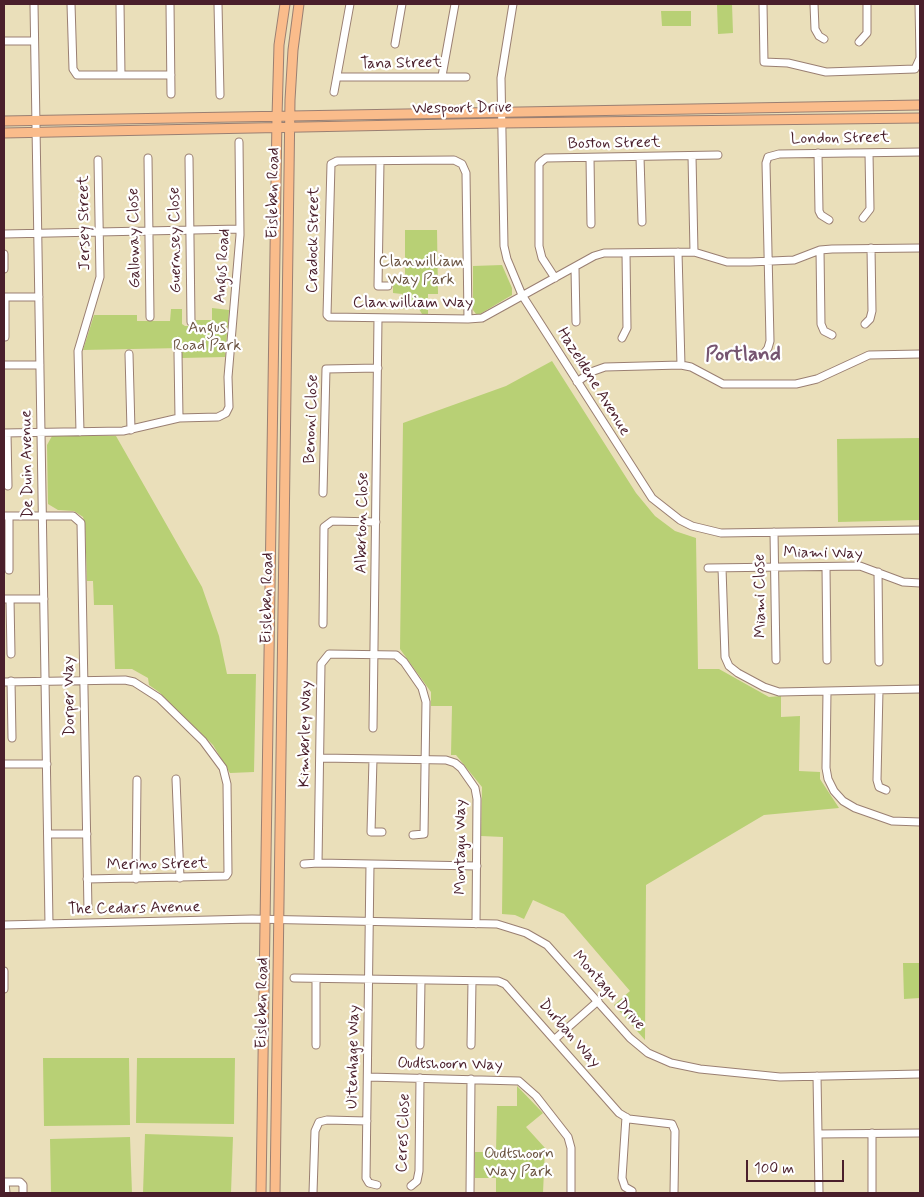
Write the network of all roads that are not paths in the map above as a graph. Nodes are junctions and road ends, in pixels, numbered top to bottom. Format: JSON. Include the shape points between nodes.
{"nodes":[{"id":1,"x":34,"y":4,"type":"edge"},
{"id":2,"x":71,"y":4,"type":"edge"},
{"id":3,"x":120,"y":4,"type":"edge"},
{"id":4,"x":170,"y":4,"type":"edge"},
{"id":5,"x":218,"y":4,"type":"edge"},
{"id":6,"x":285,"y":4,"type":"edge"},
{"id":7,"x":299,"y":4,"type":"edge"},
{"id":8,"x":350,"y":4,"type":"edge"},
{"id":9,"x":402,"y":4,"type":"edge"},
{"id":10,"x":455,"y":4,"type":"edge"},
{"id":11,"x":513,"y":4,"type":"edge"},
{"id":12,"x":763,"y":4,"type":"edge"},
{"id":13,"x":814,"y":4,"type":"edge"},
{"id":14,"x":867,"y":4,"type":"edge"},
{"id":15,"x":919,"y":4,"type":"edge"},
{"id":16,"x":824,"y":38,"type":"dead end"},
{"id":17,"x":34,"y":41,"type":"junction"},
{"id":18,"x":4,"y":42,"type":"edge"},
{"id":19,"x":859,"y":42,"type":"dead end"},
{"id":20,"x":395,"y":44,"type":"dead end"},
{"id":21,"x":920,"y":58,"type":"edge"},
{"id":22,"x":171,"y":75,"type":"junction"},
{"id":23,"x":121,"y":76,"type":"junction"},
{"id":24,"x":442,"y":76,"type":"junction"},
{"id":25,"x":337,"y":77,"type":"junction"},
{"id":26,"x":466,"y":77,"type":"dead end"},
{"id":27,"x":334,"y":92,"type":"dead end"},
{"id":28,"x":170,"y":94,"type":"dead end"},
{"id":29,"x":220,"y":95,"type":"dead end"},
{"id":30,"x":920,"y":105,"type":"edge"},
{"id":31,"x":501,"y":112,"type":"junction"},
{"id":32,"x":277,"y":116,"type":"junction"},
{"id":33,"x":290,"y":116,"type":"junction"},
{"id":34,"x":920,"y":118,"type":"edge"},
{"id":35,"x":36,"y":120,"type":"junction"},
{"id":36,"x":4,"y":121,"type":"edge"},
{"id":37,"x":502,"y":123,"type":"junction"},
{"id":38,"x":276,"y":128,"type":"junction"},
{"id":39,"x":290,"y":128,"type":"junction"},
{"id":40,"x":36,"y":132,"type":"junction"},
{"id":41,"x":4,"y":133,"type":"edge"},
{"id":42,"x":239,"y":142,"type":"dead end"},
{"id":43,"x":869,"y":152,"type":"junction"},
{"id":44,"x":920,"y":152,"type":"edge"},
{"id":45,"x":818,"y":153,"type":"junction"},
{"id":46,"x":718,"y":155,"type":"dead end"},
{"id":47,"x":692,"y":156,"type":"junction"},
{"id":48,"x":640,"y":157,"type":"junction"},
{"id":49,"x":148,"y":158,"type":"dead end"},
{"id":50,"x":189,"y":158,"type":"dead end"},
{"id":51,"x":590,"y":158,"type":"junction"},
{"id":52,"x":98,"y":160,"type":"dead end"},
{"id":53,"x":380,"y":161,"type":"junction"},
{"id":54,"x":862,"y":218,"type":"dead end"},
{"id":55,"x":829,"y":220,"type":"dead end"},
{"id":56,"x":642,"y":222,"type":"dead end"},
{"id":57,"x":591,"y":224,"type":"dead end"},
{"id":58,"x":240,"y":229,"type":"junction"},
{"id":59,"x":189,"y":230,"type":"junction"},
{"id":60,"x":148,"y":231,"type":"junction"},
{"id":61,"x":99,"y":232,"type":"junction"},
{"id":62,"x":38,"y":233,"type":"junction"},
{"id":63,"x":4,"y":234,"type":"edge"},
{"id":64,"x":871,"y":248,"type":"junction"},
{"id":65,"x":920,"y":248,"type":"edge"},
{"id":66,"x":820,"y":250,"type":"junction"},
{"id":67,"x":678,"y":252,"type":"junction"},
{"id":68,"x":694,"y":252,"type":"junction"},
{"id":69,"x":626,"y":253,"type":"junction"},
{"id":70,"x":4,"y":254,"type":"edge"},
{"id":71,"x":768,"y":261,"type":"junction"},
{"id":72,"x":575,"y":268,"type":"junction"},
{"id":73,"x":4,"y":269,"type":"edge"},
{"id":74,"x":555,"y":278,"type":"junction"},
{"id":75,"x":388,"y":286,"type":"dead end"},
{"id":76,"x":39,"y":296,"type":"junction"},
{"id":77,"x":522,"y":296,"type":"junction"},
{"id":78,"x":4,"y":297,"type":"edge"},
{"id":79,"x":150,"y":317,"type":"dead end"},
{"id":80,"x":328,"y":317,"type":"joint"},
{"id":81,"x":378,"y":318,"type":"junction"},
{"id":82,"x":468,"y":319,"type":"junction"},
{"id":83,"x":191,"y":322,"type":"dead end"},
{"id":84,"x":576,"y":322,"type":"dead end"},
{"id":85,"x":865,"y":324,"type":"dead end"},
{"id":86,"x":832,"y":335,"type":"dead end"},
{"id":87,"x":5,"y":337,"type":"edge"},
{"id":88,"x":622,"y":338,"type":"dead end"},
{"id":89,"x":178,"y":353,"type":"dead end"},
{"id":90,"x":129,"y":354,"type":"dead end"},
{"id":91,"x":920,"y":354,"type":"edge"},
{"id":92,"x":763,"y":355,"type":"dead end"},
{"id":93,"x":4,"y":365,"type":"edge"},
{"id":94,"x":40,"y":365,"type":"junction"},
{"id":95,"x":681,"y":365,"type":"junction"},
{"id":96,"x":378,"y":368,"type":"junction"},
{"id":97,"x":576,"y":382,"type":"junction"},
{"id":98,"x":179,"y":418,"type":"junction"},
{"id":99,"x":131,"y":430,"type":"junction"},
{"id":100,"x":80,"y":432,"type":"junction"},
{"id":101,"x":5,"y":433,"type":"edge"},
{"id":102,"x":41,"y":433,"type":"junction"},
{"id":103,"x":8,"y":486,"type":"dead end"},
{"id":104,"x":323,"y":493,"type":"dead end"},
{"id":105,"x":7,"y":516,"type":"edge"},
{"id":106,"x":42,"y":516,"type":"junction"},
{"id":107,"x":376,"y":522,"type":"junction"},
{"id":108,"x":920,"y":530,"type":"edge"},
{"id":109,"x":774,"y":532,"type":"junction"},
{"id":110,"x":826,"y":566,"type":"junction"},
{"id":111,"x":774,"y":567,"type":"junction"},
{"id":112,"x":708,"y":568,"type":"dead end"},
{"id":113,"x":722,"y":568,"type":"junction"},
{"id":114,"x":9,"y":570,"type":"dead end"},
{"id":115,"x":878,"y":572,"type":"junction"},
{"id":116,"x":920,"y":583,"type":"edge"},
{"id":117,"x":7,"y":599,"type":"edge"},
{"id":118,"x":44,"y":599,"type":"junction"},
{"id":119,"x":323,"y":624,"type":"dead end"},
{"id":120,"x":375,"y":653,"type":"junction"},
{"id":121,"x":11,"y":654,"type":"dead end"},
{"id":122,"x":776,"y":660,"type":"dead end"},
{"id":123,"x":827,"y":660,"type":"dead end"},
{"id":124,"x":879,"y":662,"type":"dead end"},
{"id":125,"x":84,"y":680,"type":"junction"},
{"id":126,"x":45,"y":681,"type":"junction"},
{"id":127,"x":7,"y":682,"type":"edge"},
{"id":128,"x":920,"y":689,"type":"edge"},
{"id":129,"x":879,"y":690,"type":"junction"},
{"id":130,"x":826,"y":691,"type":"junction"},
{"id":131,"x":373,"y":728,"type":"dead end"},
{"id":132,"x":12,"y":738,"type":"dead end"},
{"id":133,"x":320,"y":758,"type":"junction"},
{"id":134,"x":373,"y":759,"type":"junction"},
{"id":135,"x":425,"y":760,"type":"junction"},
{"id":136,"x":4,"y":764,"type":"edge"},
{"id":137,"x":46,"y":764,"type":"junction"},
{"id":138,"x":176,"y":779,"type":"dead end"},
{"id":139,"x":137,"y":780,"type":"dead end"},
{"id":140,"x":886,"y":790,"type":"dead end"},
{"id":141,"x":920,"y":822,"type":"edge"},
{"id":142,"x":382,"y":832,"type":"dead end"},
{"id":143,"x":48,"y":834,"type":"junction"},
{"id":144,"x":86,"y":834,"type":"junction"},
{"id":145,"x":413,"y":835,"type":"dead end"},
{"id":146,"x":318,"y":863,"type":"junction"},
{"id":147,"x":304,"y":864,"type":"dead end"},
{"id":148,"x":370,"y":864,"type":"junction"},
{"id":149,"x":477,"y":866,"type":"junction"},
{"id":150,"x":180,"y":878,"type":"junction"},
{"id":151,"x":136,"y":879,"type":"junction"},
{"id":152,"x":87,"y":880,"type":"junction"},
{"id":153,"x":88,"y":911,"type":"dead end"},
{"id":154,"x":266,"y":921,"type":"junction"},
{"id":155,"x":278,"y":921,"type":"junction"},
{"id":156,"x":370,"y":922,"type":"junction"},
{"id":157,"x":49,"y":924,"type":"junction"},
{"id":158,"x":476,"y":924,"type":"junction"},
{"id":159,"x":4,"y":925,"type":"edge"},
{"id":160,"x":4,"y":971,"type":"edge"},
{"id":161,"x":294,"y":978,"type":"dead end"},
{"id":162,"x":316,"y":979,"type":"junction"},
{"id":163,"x":369,"y":979,"type":"junction"},
{"id":164,"x":421,"y":980,"type":"junction"},
{"id":165,"x":472,"y":981,"type":"junction"},
{"id":166,"x":4,"y":988,"type":"edge"},
{"id":167,"x":598,"y":1001,"type":"junction"},
{"id":168,"x":556,"y":1039,"type":"junction"},
{"id":169,"x":471,"y":1044,"type":"dead end"},
{"id":170,"x":316,"y":1045,"type":"dead end"},
{"id":171,"x":420,"y":1045,"type":"dead end"},
{"id":172,"x":920,"y":1074,"type":"edge"},
{"id":173,"x":817,"y":1076,"type":"junction"},
{"id":174,"x":368,"y":1077,"type":"junction"},
{"id":175,"x":420,"y":1078,"type":"junction"},
{"id":176,"x":471,"y":1078,"type":"junction"},
{"id":177,"x":626,"y":1118,"type":"junction"},
{"id":178,"x":368,"y":1120,"type":"junction"},
{"id":179,"x":918,"y":1132,"type":"edge"},
{"id":180,"x":872,"y":1133,"type":"junction"},
{"id":181,"x":818,"y":1134,"type":"junction"},
{"id":182,"x":5,"y":1182,"type":"edge"},
{"id":183,"x":377,"y":1185,"type":"dead end"},
{"id":184,"x":410,"y":1186,"type":"dead end"},
{"id":185,"x":632,"y":1191,"type":"dead end"},
{"id":186,"x":6,"y":1193,"type":"edge"},
{"id":187,"x":23,"y":1193,"type":"edge"},
{"id":188,"x":261,"y":1193,"type":"edge"},
{"id":189,"x":275,"y":1193,"type":"edge"},
{"id":190,"x":313,"y":1193,"type":"edge"},
{"id":191,"x":470,"y":1193,"type":"edge"},
{"id":192,"x":571,"y":1193,"type":"edge"},
{"id":193,"x":674,"y":1193,"type":"edge"},
{"id":194,"x":819,"y":1193,"type":"edge"},
{"id":195,"x":872,"y":1193,"type":"edge"}],
"edges":[{"from":1,"to":17,"type":"street","name":"De Duin Avenue"},
{"from":2,"to":23,"type":"street","via":[[74,73],[79,76]]},
{"from":3,"to":23,"type":"street"},
{"from":4,"to":22,"type":"street"},
{"from":5,"to":29,"type":"street"},
{"from":6,"to":32,"type":"main road","name":"Eisleben Road"},
{"from":7,"to":33,"type":"main road","name":"Eisleben Road"},
{"from":8,"to":25,"type":"street"},
{"from":9,"to":20,"type":"street"},
{"from":10,"to":24,"type":"street"},
{"from":11,"to":31,"type":"street","name":"Hazeldene Avenue","via":[[502,69]]},
{"from":12,"to":21,"type":"street","via":[[764,62],[788,63],[826,72],[904,71],[915,69]]},
{"from":13,"to":16,"type":"street","via":[[815,29]]},
{"from":14,"to":19,"type":"street","via":[[867,33]]},
{"from":15,"to":21,"type":"street"},
{"from":17,"to":18,"type":"street"},
{"from":17,"to":35,"type":"street","name":"De Duin Avenue"},
{"from":22,"to":23,"type":"street"},
{"from":22,"to":28,"type":"street"},
{"from":24,"to":25,"type":"street","name":"Tana Street"},
{"from":24,"to":26,"type":"street","name":"Tana Street"},
{"from":25,"to":27,"type":"street"},
{"from":30,"to":31,"type":"main road","name":"Wespoort Drive"},
{"from":31,"to":33,"type":"main road","name":"Wespoort Drive"},
{"from":31,"to":37,"type":"street","name":"Hazeldene Avenue"},
{"from":32,"to":33,"type":"main road","name":"Wespoort Drive"},
{"from":32,"to":35,"type":"main road","name":"Wespoort Drive"},
{"from":32,"to":38,"type":"main road","name":"Eisleben Road"},
{"from":33,"to":39,"type":"main road","name":"Eisleben Road"},
{"from":34,"to":37,"type":"main road","name":"Wespoort Drive"},
{"from":35,"to":36,"type":"main road","name":"Wespoort Drive"},
{"from":35,"to":40,"type":"street","name":"De Duin Avenue"},
{"from":37,"to":39,"type":"main road","name":"Wespoort Drive"},
{"from":37,"to":77,"type":"street","name":"Hazeldene Avenue","via":[[504,246]]},
{"from":38,"to":39,"type":"main road","name":"Wespoort Drive"},
{"from":38,"to":40,"type":"main road","name":"Wespoort Drive"},
{"from":38,"to":154,"type":"main road","name":"Eisleben Road"},
{"from":39,"to":155,"type":"main road","name":"Eisleben Road"},
{"from":40,"to":41,"type":"main road","name":"Wespoort Drive"},
{"from":40,"to":62,"type":"street","name":"De Duin Avenue"},
{"from":42,"to":58,"type":"street","name":"Angus Road"},
{"from":43,"to":44,"type":"street","name":"London Street"},
{"from":43,"to":45,"type":"street","name":"London Street"},
{"from":43,"to":54,"type":"street","via":[[870,209]]},
{"from":45,"to":55,"type":"street","via":[[819,211]]},
{"from":45,"to":71,"type":"street","name":"London Street","via":[[768,157]]},
{"from":46,"to":47,"type":"street","name":"Boston Street"},
{"from":47,"to":48,"type":"street","name":"Boston Street"},
{"from":47,"to":68,"type":"street"},
{"from":48,"to":51,"type":"street","name":"Boston Street"},
{"from":48,"to":56,"type":"street"},
{"from":49,"to":60,"type":"street","name":"Galloway Close"},
{"from":50,"to":59,"type":"street","name":"Guernsey Close"},
{"from":51,"to":57,"type":"street"},
{"from":51,"to":74,"type":"street","name":"Boston Street","via":[[546,158],[539,164],[540,253]]},
{"from":52,"to":61,"type":"street","name":"Jersey Street"},
{"from":53,"to":75,"type":"street","via":[[378,286]]},
{"from":53,"to":80,"type":"street","name":"Cradock Street","via":[[337,161],[331,164]]},
{"from":53,"to":82,"type":"street","via":[[454,160],[462,164],[466,173]]},
{"from":58,"to":59,"type":"street"},
{"from":58,"to":98,"type":"street","name":"Angus Road","via":[[228,410],[218,417]]},
{"from":59,"to":60,"type":"street"},
{"from":59,"to":83,"type":"street","name":"Guernsey Close"},
{"from":60,"to":61,"type":"street"},
{"from":60,"to":79,"type":"street","name":"Galloway Close"},
{"from":61,"to":62,"type":"street"},
{"from":61,"to":100,"type":"street","name":"Jersey Street","via":[[99,282],[78,351]]},
{"from":62,"to":63,"type":"street"},
{"from":62,"to":76,"type":"street","name":"De Duin Avenue"},
{"from":64,"to":65,"type":"street","name":"Clanwilliam Way"},
{"from":64,"to":66,"type":"street","name":"Clanwilliam Way"},
{"from":64,"to":85,"type":"street","via":[[872,311],[870,320]]},
{"from":66,"to":71,"type":"street","name":"Clanwilliam Way","via":[[794,260]]},
{"from":66,"to":86,"type":"street","via":[[821,324],[824,332]]},
{"from":67,"to":68,"type":"street","name":"Clanwilliam Way"},
{"from":67,"to":69,"type":"street","name":"Clanwilliam Way"},
{"from":67,"to":95,"type":"street"},
{"from":68,"to":71,"type":"street","name":"Clanwilliam Way","via":[[728,262]]},
{"from":69,"to":72,"type":"street","name":"Clanwilliam Way","via":[[600,254]]},
{"from":69,"to":88,"type":"street","via":[[627,328]]},
{"from":70,"to":73,"type":"street"},
{"from":71,"to":92,"type":"street","via":[[770,341]]},
{"from":72,"to":74,"type":"street","name":"Clanwilliam Way"},
{"from":72,"to":84,"type":"street"},
{"from":74,"to":77,"type":"street","name":"Clanwilliam Way"},
{"from":76,"to":78,"type":"street"},
{"from":76,"to":94,"type":"street","name":"De Duin Avenue"},
{"from":77,"to":82,"type":"street","name":"Clanwilliam Way","via":[[482,318]]},
{"from":77,"to":97,"type":"street","name":"Hazeldene Avenue"},
{"from":78,"to":87,"type":"street"},
{"from":80,"to":81,"type":"street","name":"Clanwilliam Way"},
{"from":81,"to":82,"type":"street","name":"Clanwilliam Way"},
{"from":81,"to":96,"type":"street","name":"Alberton Close"},
{"from":89,"to":98,"type":"street"},
{"from":90,"to":99,"type":"street"},
{"from":91,"to":95,"type":"street","via":[[869,355],[817,379],[796,384],[724,384],[691,366]]},
{"from":93,"to":94,"type":"street"},
{"from":94,"to":102,"type":"street","name":"De Duin Avenue"},
{"from":95,"to":97,"type":"street","via":[[605,368]]},
{"from":96,"to":104,"type":"street","name":"Benoni Close","via":[[326,369]]},
{"from":96,"to":107,"type":"street","name":"Alberton Close"},
{"from":97,"to":109,"type":"street","name":"Hazeldene Avenue","via":[[652,498],[671,515],[692,526],[721,533]]},
{"from":98,"to":99,"type":"street","name":"Angus Road"},
{"from":99,"to":100,"type":"street","name":"Angus Road"},
{"from":100,"to":102,"type":"street","name":"Angus Road"},
{"from":101,"to":102,"type":"street","name":"Angus Road"},
{"from":101,"to":103,"type":"street"},
{"from":102,"to":106,"type":"street","name":"De Duin Avenue"},
{"from":105,"to":106,"type":"street","name":"Dorper Way"},
{"from":105,"to":114,"type":"street"},
{"from":106,"to":118,"type":"street","name":"De Duin Avenue"},
{"from":106,"to":125,"type":"street","name":"Dorper Way","via":[[73,516],[80,523]]},
{"from":107,"to":119,"type":"street","via":[[332,521],[324,528]]},
{"from":107,"to":120,"type":"street","name":"Alberton Close"},
{"from":108,"to":109,"type":"street","name":"Hazeldene Avenue"},
{"from":109,"to":111,"type":"street","name":"Miami Close"},
{"from":110,"to":111,"type":"street","name":"Miami Way"},
{"from":110,"to":115,"type":"street","name":"Miami Way","via":[[860,566]]},
{"from":110,"to":123,"type":"street"},
{"from":111,"to":113,"type":"street","name":"Miami Way"},
{"from":111,"to":122,"type":"street","name":"Miami Close"},
{"from":112,"to":113,"type":"street","name":"Miami Way"},
{"from":113,"to":130,"type":"street","via":[[724,650],[729,666],[770,690]]},
{"from":115,"to":116,"type":"street","name":"Miami Way","via":[[903,582]]},
{"from":115,"to":124,"type":"street"},
{"from":117,"to":118,"type":"street"},
{"from":117,"to":121,"type":"street"},
{"from":118,"to":126,"type":"street","name":"De Duin Avenue"},
{"from":120,"to":131,"type":"street","name":"Alberton Close"},
{"from":120,"to":133,"type":"street","name":"Kimberley Way","via":[[332,653],[322,660]]},
{"from":120,"to":135,"type":"street","via":[[402,659],[422,688],[426,702]]},
{"from":125,"to":126,"type":"street"},
{"from":125,"to":144,"type":"street","name":"Dorper Way"},
{"from":125,"to":150,"type":"street","name":"Merino Street","via":[[125,680],[148,690],[214,752],[223,768],[227,784],[228,873],[226,876]]},
{"from":126,"to":127,"type":"street"},
{"from":126,"to":137,"type":"street","name":"De Duin Avenue"},
{"from":127,"to":132,"type":"street"},
{"from":128,"to":129,"type":"street"},
{"from":129,"to":130,"type":"street"},
{"from":129,"to":140,"type":"street","via":[[877,780],[879,787]]},
{"from":130,"to":141,"type":"street","via":[[826,768],[834,791],[848,805],[878,816]]},
{"from":133,"to":134,"type":"street","name":"Montagu Way"},
{"from":133,"to":146,"type":"street","name":"Kimberley Way"},
{"from":134,"to":135,"type":"street","name":"Montagu Way"},
{"from":134,"to":142,"type":"street","via":[[372,832]]},
{"from":135,"to":145,"type":"street","via":[[424,834]]},
{"from":135,"to":149,"type":"street","name":"Montagu Way","via":[[455,763],[475,788]]},
{"from":136,"to":137,"type":"street"},
{"from":137,"to":143,"type":"street","name":"De Duin Avenue"},
{"from":138,"to":150,"type":"street"},
{"from":139,"to":151,"type":"street"},
{"from":143,"to":144,"type":"street"},
{"from":143,"to":157,"type":"street","name":"De Duin Avenue"},
{"from":144,"to":152,"type":"street","name":"Dorper Way"},
{"from":146,"to":147,"type":"street"},
{"from":146,"to":148,"type":"street"},
{"from":148,"to":149,"type":"street"},
{"from":148,"to":156,"type":"street","name":"Uitenhage Way"},
{"from":149,"to":158,"type":"street","name":"Montagu Way"},
{"from":150,"to":151,"type":"street","name":"Merino Street"},
{"from":151,"to":152,"type":"street","name":"Merino Street"},
{"from":152,"to":153,"type":"street","name":"Dorper Way"},
{"from":154,"to":155,"type":"street","name":"The Cedars Avenue"},
{"from":154,"to":157,"type":"street","name":"The Cedars Avenue"},
{"from":154,"to":188,"type":"main road","name":"Eisleben Road"},
{"from":155,"to":156,"type":"street","name":"Montagu Drive"},
{"from":155,"to":189,"type":"main road","name":"Eisleben Road"},
{"from":156,"to":158,"type":"street","name":"Montagu Drive"},
{"from":156,"to":163,"type":"street","name":"Uitenhage Way"},
{"from":157,"to":159,"type":"street","name":"The Cedars Avenue"},
{"from":158,"to":167,"type":"street","name":"Montagu Drive","via":[[511,927],[535,937],[552,950]]},
{"from":160,"to":166,"type":"street"},
{"from":161,"to":162,"type":"street","name":"Durban Way"},
{"from":162,"to":163,"type":"street","name":"Durban Way"},
{"from":162,"to":170,"type":"street"},
{"from":163,"to":164,"type":"street","name":"Durban Way"},
{"from":163,"to":174,"type":"street","name":"Uitenhage Way"},
{"from":164,"to":165,"type":"street","name":"Durban Way"},
{"from":164,"to":171,"type":"street"},
{"from":165,"to":168,"type":"street","name":"Durban Way","via":[[498,981],[508,986]]},
{"from":165,"to":169,"type":"street"},
{"from":167,"to":168,"type":"street"},
{"from":167,"to":173,"type":"street","name":"Montagu Drive","via":[[638,1045],[672,1063],[741,1074]]},
{"from":168,"to":177,"type":"street","name":"Durban Way"},
{"from":172,"to":173,"type":"street","name":"Montagu Drive"},
{"from":173,"to":181,"type":"street"},
{"from":174,"to":175,"type":"street","name":"Oudtshoorn Way"},
{"from":174,"to":178,"type":"street","name":"Uitenhage Way"},
{"from":175,"to":176,"type":"street","name":"Oudtshoorn Way"},
{"from":175,"to":184,"type":"street","name":"Ceres Close","via":[[419,1174]]},
{"from":176,"to":191,"type":"street"},
{"from":176,"to":192,"type":"street","name":"Oudtshoorn Way","via":[[515,1079],[536,1096],[568,1137]]},
{"from":177,"to":185,"type":"street","via":[[622,1178],[625,1187]]},
{"from":177,"to":193,"type":"street","via":[[665,1122],[674,1127]]},
{"from":178,"to":183,"type":"street","name":"Uitenhage Way","via":[[366,1178]]},
{"from":178,"to":190,"type":"street","via":[[318,1122]]},
{"from":179,"to":180,"type":"street"},
{"from":180,"to":181,"type":"street"},
{"from":180,"to":195,"type":"street"},
{"from":181,"to":194,"type":"street"},
{"from":182,"to":186,"type":"street"},
{"from":182,"to":187,"type":"street","via":[[20,1182]]}]}
